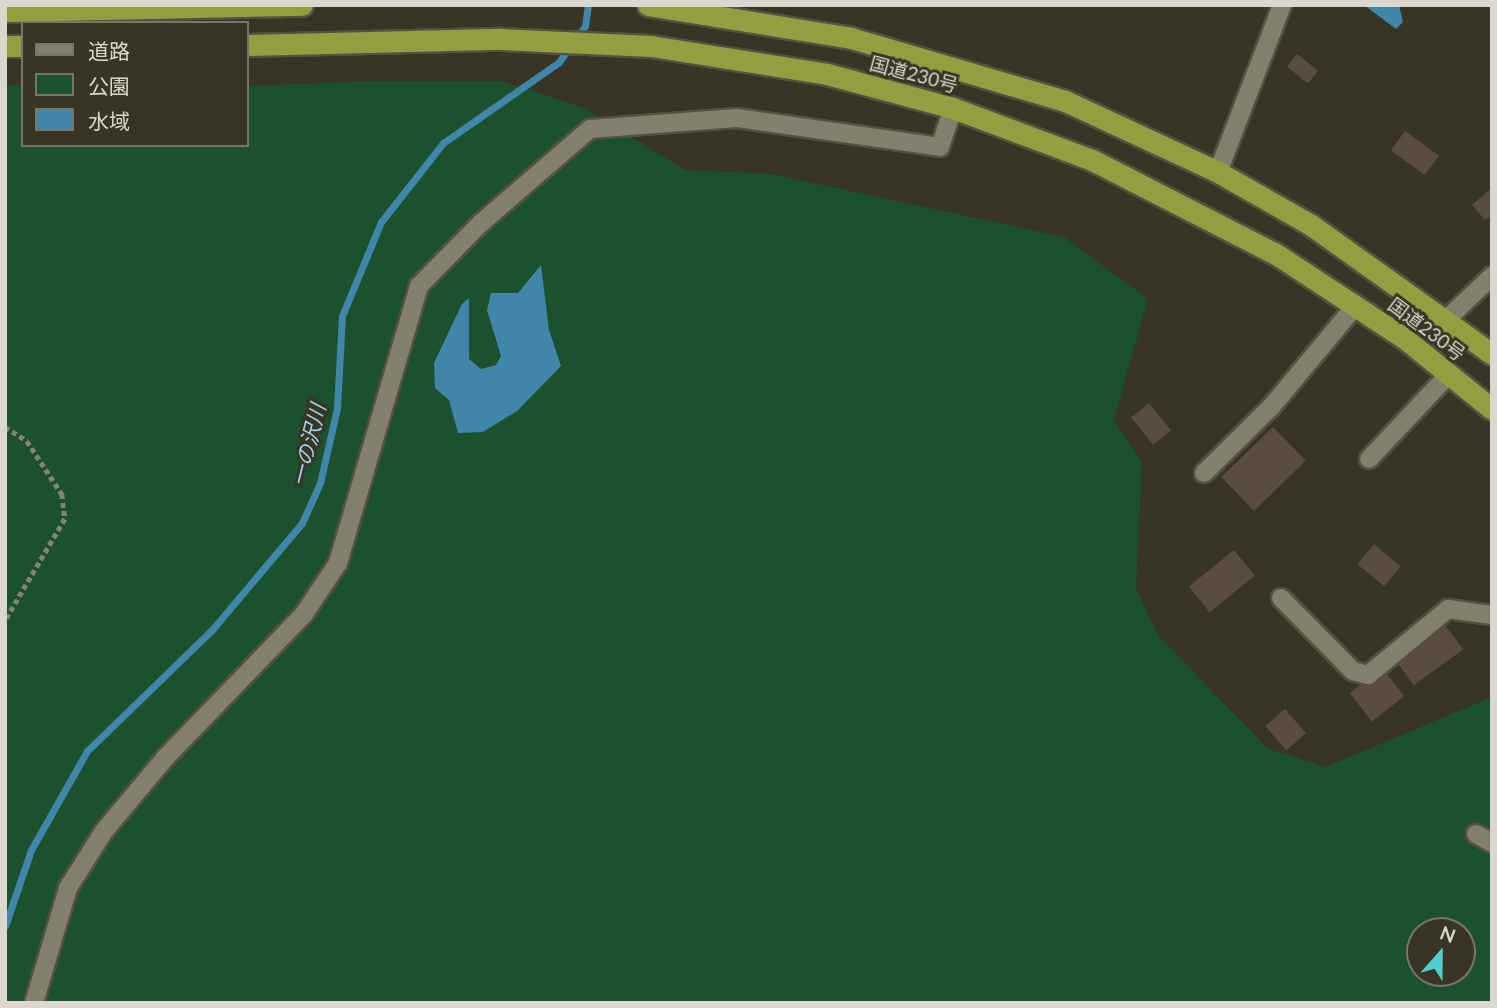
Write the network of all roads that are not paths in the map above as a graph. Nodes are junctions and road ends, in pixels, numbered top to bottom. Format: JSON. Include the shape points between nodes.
{"nodes":[{"id":1,"x":302,"y":5,"type":"edge"},
{"id":2,"x":1282,"y":5,"type":"edge"},
{"id":3,"x":656,"y":6,"type":"edge"},
{"id":4,"x":5,"y":11,"type":"edge"},
{"id":5,"x":248,"y":45,"type":"edge"},
{"id":6,"x":953,"y":108,"type":"junction"},
{"id":7,"x":1218,"y":172,"type":"junction"},
{"id":8,"x":1492,"y":276,"type":"edge"},
{"id":9,"x":1356,"y":305,"type":"junction"},
{"id":10,"x":1448,"y":318,"type":"junction"},
{"id":11,"x":1492,"y":354,"type":"edge"},
{"id":12,"x":1449,"y":374,"type":"junction"},
{"id":13,"x":1492,"y":409,"type":"edge"},
{"id":14,"x":1369,"y":459,"type":"dead end"},
{"id":15,"x":1204,"y":473,"type":"dead end"},
{"id":16,"x":1281,"y":598,"type":"dead end"},
{"id":17,"x":1492,"y":615,"type":"edge"},
{"id":18,"x":34,"y":1003,"type":"edge"}],
"edges":[{"from":1,"to":4,"type":"highway"},
{"from":2,"to":7,"type":"street"},
{"from":3,"to":7,"type":"highway","name":"国道230号","via":[[851,38],[960,66],[1065,101]]},
{"from":5,"to":6,"type":"highway","name":"国道230号","via":[[501,39],[651,46],[827,74]]},
{"from":6,"to":9,"type":"highway","name":"国道230号","via":[[1092,160],[1276,254]]},
{"from":6,"to":18,"type":"street","via":[[940,147],[737,118],[590,129],[481,223],[419,286],[338,563],[304,614],[165,758],[104,831],[68,888]]},
{"from":7,"to":10,"type":"highway","name":"国道230号"},
{"from":8,"to":10,"type":"street"},
{"from":9,"to":12,"type":"highway","name":"国道230号"},
{"from":9,"to":15,"type":"street","via":[[1271,407]]},
{"from":10,"to":11,"type":"highway","name":"国道230号"},
{"from":12,"to":13,"type":"highway","name":"国道230号"},
{"from":12,"to":14,"type":"street"},
{"from":16,"to":17,"type":"street","via":[[1353,671],[1368,675],[1448,609]]}]}
